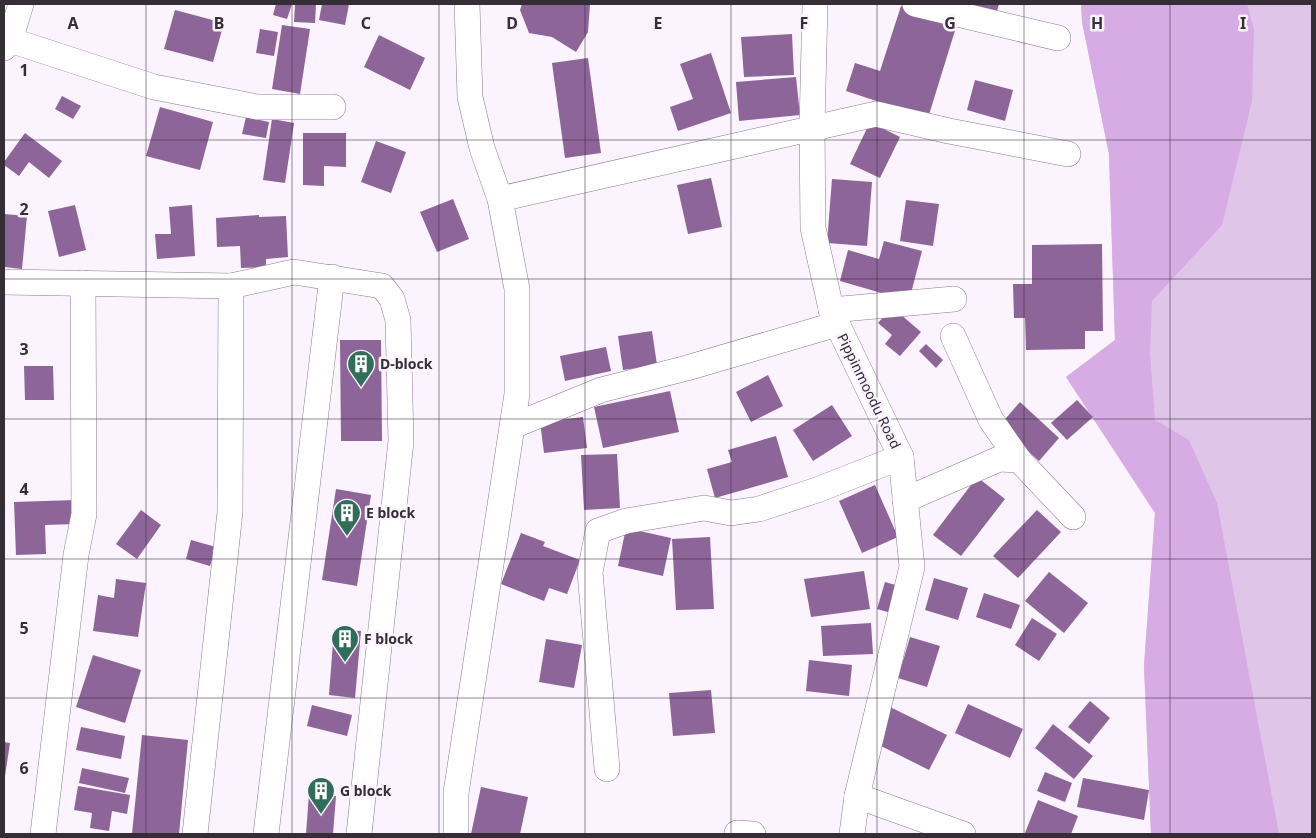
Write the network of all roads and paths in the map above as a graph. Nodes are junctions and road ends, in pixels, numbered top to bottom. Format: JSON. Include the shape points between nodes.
{"nodes":[{"id":1,"x":21,"y":4,"type":"edge"},
{"id":2,"x":467,"y":4,"type":"edge"},
{"id":3,"x":815,"y":4,"type":"edge"},
{"id":4,"x":915,"y":4,"type":"edge"},
{"id":5,"x":1058,"y":38,"type":"dead end"},
{"id":6,"x":7,"y":44,"type":"edge"},
{"id":7,"x":334,"y":107,"type":"dead end"},
{"id":8,"x":812,"y":127,"type":"junction"},
{"id":9,"x":1068,"y":154,"type":"dead end"},
{"id":10,"x":500,"y":199,"type":"junction"},
{"id":11,"x":332,"y":277,"type":"junction"},
{"id":12,"x":4,"y":282,"type":"edge"},
{"id":13,"x":83,"y":283,"type":"junction"},
{"id":14,"x":232,"y":286,"type":"junction"},
{"id":15,"x":954,"y":299,"type":"dead end"},
{"id":16,"x":834,"y":317,"type":"junction"},
{"id":17,"x":953,"y":336,"type":"dead end"},
{"id":18,"x":513,"y":426,"type":"junction"},
{"id":19,"x":901,"y":458,"type":"junction"},
{"id":20,"x":1018,"y":460,"type":"junction"},
{"id":21,"x":905,"y":500,"type":"junction"},
{"id":22,"x":1073,"y":517,"type":"dead end"},
{"id":23,"x":606,"y":769,"type":"dead end"},
{"id":24,"x":857,"y":796,"type":"junction"},
{"id":25,"x":43,"y":834,"type":"edge"},
{"id":26,"x":195,"y":834,"type":"edge"},
{"id":27,"x":266,"y":834,"type":"edge"},
{"id":28,"x":359,"y":834,"type":"edge"},
{"id":29,"x":456,"y":834,"type":"edge"},
{"id":30,"x":852,"y":834,"type":"edge"},
{"id":31,"x":963,"y":834,"type":"edge"}],
"edges":[{"from":1,"to":6,"type":"street"},
{"from":2,"to":10,"type":"street","via":[[470,97],[482,148]]},
{"from":3,"to":8,"type":"street","name":"Pippinmoodu Road"},
{"from":4,"to":5,"type":"street"},
{"from":6,"to":7,"type":"street","via":[[154,87],[257,108]]},
{"from":8,"to":9,"type":"street","via":[[876,114]]},
{"from":8,"to":10,"type":"street"},
{"from":8,"to":16,"type":"street","name":"Pippinmoodu Road","via":[[813,228]]},
{"from":10,"to":18,"type":"street","via":[[517,289],[517,394]]},
{"from":11,"to":14,"type":"street","via":[[294,272]]},
{"from":11,"to":27,"type":"street"},
{"from":11,"to":28,"type":"street","via":[[382,286],[392,298],[398,320],[401,441]]},
{"from":12,"to":13,"type":"street"},
{"from":13,"to":14,"type":"street"},
{"from":13,"to":25,"type":"street","via":[[84,514],[76,555]]},
{"from":14,"to":26,"type":"street","via":[[230,512]]},
{"from":15,"to":16,"type":"street"},
{"from":16,"to":18,"type":"street","via":[[687,368],[601,390]]},
{"from":16,"to":19,"type":"street","name":"Pippinmoodu Road"},
{"from":17,"to":20,"type":"street","via":[[991,420]]},
{"from":18,"to":29,"type":"street","via":[[456,793]]},
{"from":19,"to":21,"type":"street","name":"Pippinmoodu Road"},
{"from":19,"to":23,"type":"street","via":[[759,509],[731,513],[704,508],[626,521],[598,531],[590,572]]},
{"from":20,"to":21,"type":"street","via":[[998,459]]},
{"from":20,"to":22,"type":"street"},
{"from":21,"to":24,"type":"street","name":"Pippinmoodu Road","via":[[912,567]]},
{"from":24,"to":30,"type":"street","name":"Pippinmoodu Road"},
{"from":24,"to":31,"type":"street"}]}
